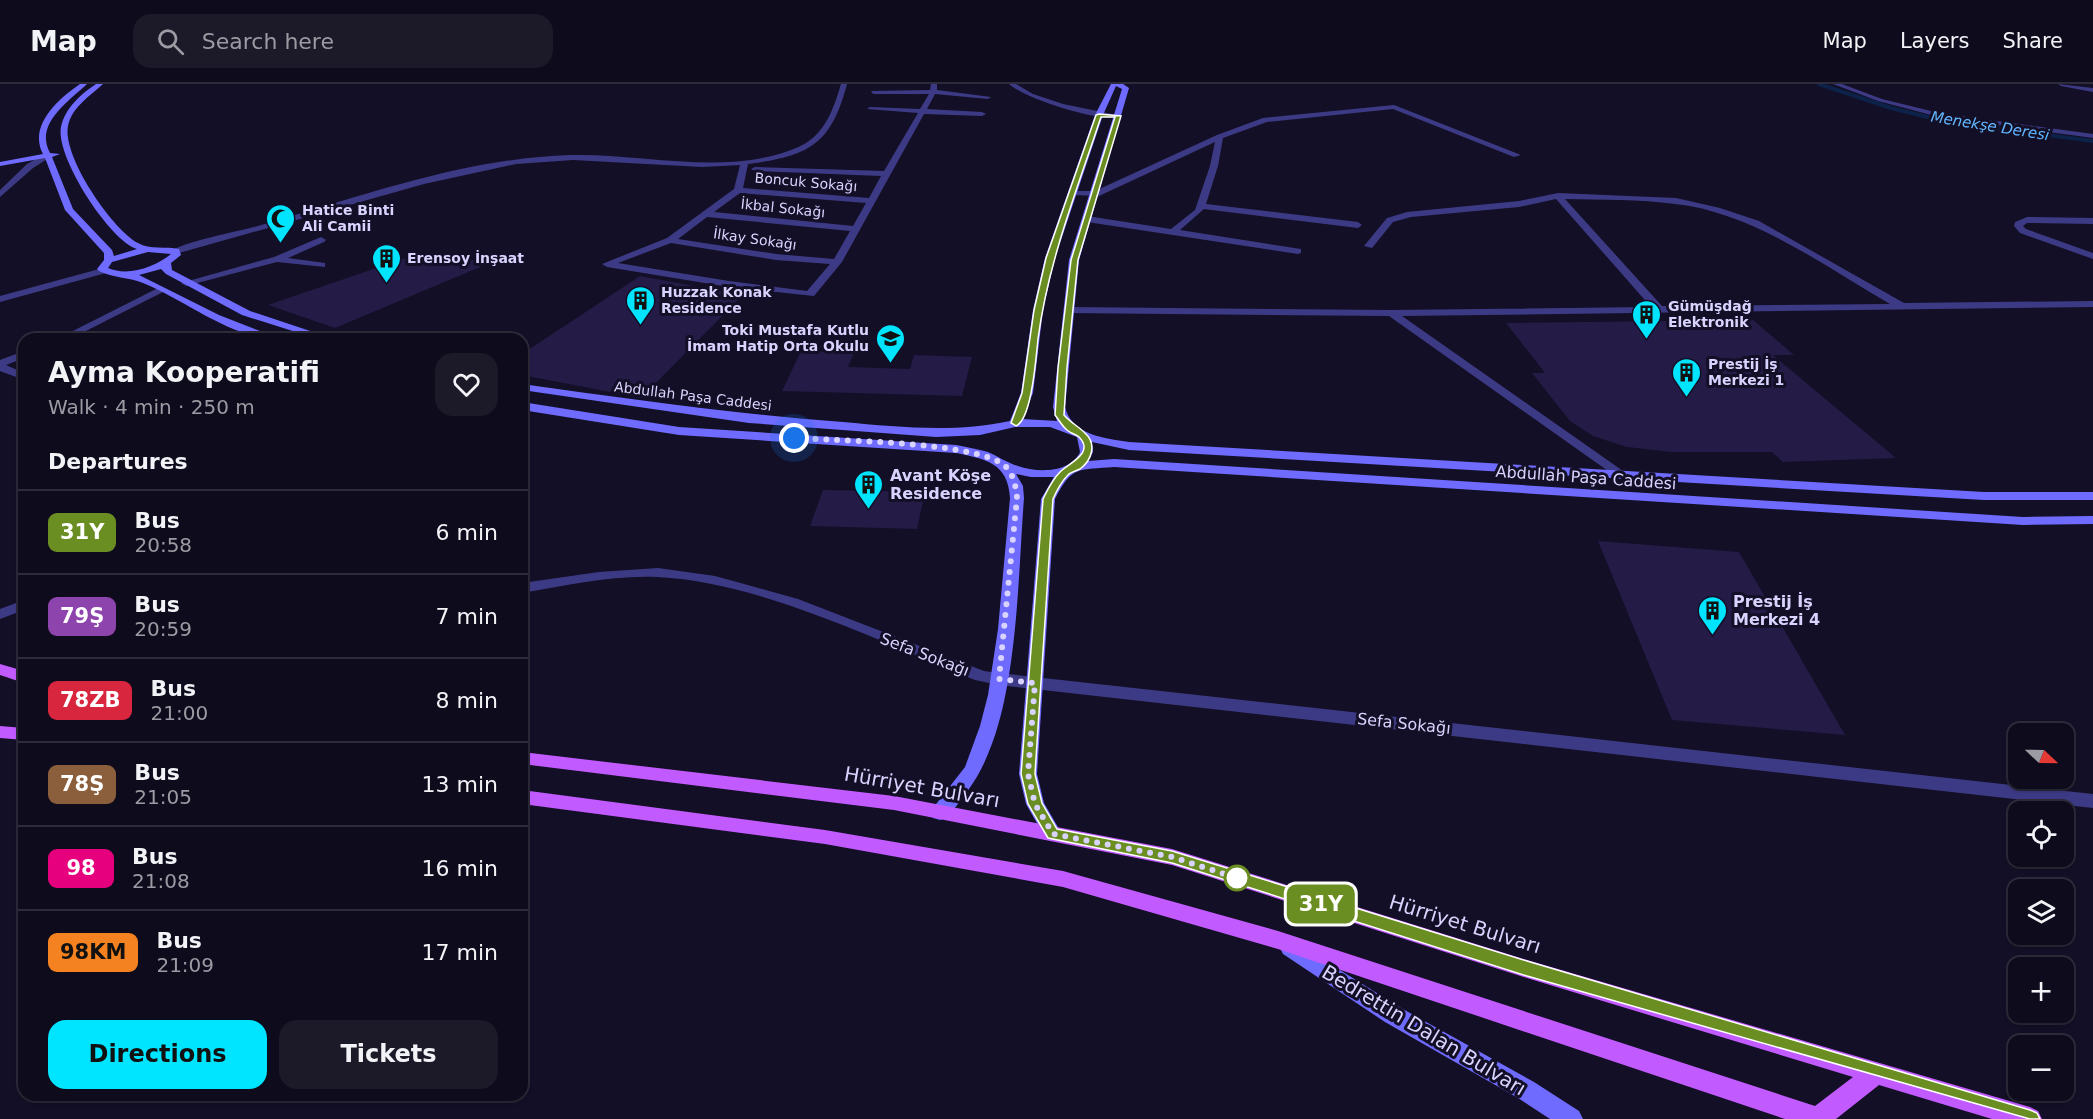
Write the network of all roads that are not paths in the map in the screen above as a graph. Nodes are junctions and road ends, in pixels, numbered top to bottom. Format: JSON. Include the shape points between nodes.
{"nodes":[{"id":1,"x":84,"y":84,"type":"edge"},
{"id":2,"x":100,"y":84,"type":"edge"},
{"id":3,"x":844,"y":84,"type":"edge"},
{"id":4,"x":971,"y":84,"type":"edge"},
{"id":5,"x":1012,"y":84,"type":"edge"},
{"id":6,"x":1116,"y":84,"type":"edge"},
{"id":7,"x":1836,"y":84,"type":"edge"},
{"id":8,"x":2061,"y":84,"type":"edge"},
{"id":9,"x":983,"y":86,"type":"dead end"},
{"id":10,"x":934,"y":88,"type":"edge"},
{"id":11,"x":2093,"y":90,"type":"edge"},
{"id":12,"x":873,"y":92,"type":"dead end"},
{"id":13,"x":988,"y":97,"type":"dead end"},
{"id":14,"x":870,"y":109,"type":"dead end"},
{"id":15,"x":921,"y":110,"type":"junction"},
{"id":16,"x":982,"y":114,"type":"dead end"},
{"id":17,"x":1099,"y":115,"type":"junction"},
{"id":18,"x":1118,"y":116,"type":"junction"},
{"id":19,"x":2093,"y":136,"type":"edge"},
{"id":20,"x":1220,"y":137,"type":"junction"},
{"id":21,"x":67,"y":149,"type":"junction"},
{"id":22,"x":46,"y":153,"type":"junction"},
{"id":23,"x":1516,"y":155,"type":"dead end"},
{"id":24,"x":0,"y":158,"type":"edge"},
{"id":25,"x":0,"y":164,"type":"edge"},
{"id":26,"x":744,"y":166,"type":"junction"},
{"id":27,"x":887,"y":174,"type":"junction"},
{"id":28,"x":738,"y":190,"type":"junction"},
{"id":29,"x":1073,"y":193,"type":"junction"},
{"id":30,"x":0,"y":194,"type":"edge"},
{"id":31,"x":1096,"y":194,"type":"junction"},
{"id":32,"x":1558,"y":196,"type":"junction"},
{"id":33,"x":872,"y":201,"type":"junction"},
{"id":34,"x":1200,"y":206,"type":"junction"},
{"id":35,"x":707,"y":214,"type":"junction"},
{"id":36,"x":1088,"y":219,"type":"junction"},
{"id":37,"x":2093,"y":221,"type":"edge"},
{"id":38,"x":1358,"y":225,"type":"dead end"},
{"id":39,"x":857,"y":229,"type":"junction"},
{"id":40,"x":1173,"y":232,"type":"junction"},
{"id":41,"x":321,"y":240,"type":"dead end"},
{"id":42,"x":670,"y":240,"type":"junction"},
{"id":43,"x":1369,"y":246,"type":"dead end"},
{"id":44,"x":148,"y":249,"type":"junction"},
{"id":45,"x":176,"y":251,"type":"junction"},
{"id":46,"x":1298,"y":251,"type":"dead end"},
{"id":47,"x":2093,"y":255,"type":"edge"},
{"id":48,"x":277,"y":259,"type":"junction"},
{"id":49,"x":109,"y":260,"type":"junction"},
{"id":50,"x":837,"y":262,"type":"junction"},
{"id":51,"x":166,"y":263,"type":"junction"},
{"id":52,"x":322,"y":265,"type":"dead end"},
{"id":53,"x":103,"y":271,"type":"junction"},
{"id":54,"x":127,"y":274,"type":"junction"},
{"id":55,"x":186,"y":283,"type":"junction"},
{"id":56,"x":162,"y":290,"type":"junction"},
{"id":57,"x":0,"y":299,"type":"edge"},
{"id":58,"x":2093,"y":304,"type":"edge"},
{"id":59,"x":1902,"y":307,"type":"junction"},
{"id":60,"x":1068,"y":310,"type":"junction"},
{"id":61,"x":1660,"y":310,"type":"junction"},
{"id":62,"x":1391,"y":313,"type":"junction"},
{"id":63,"x":74,"y":333,"type":"edge"},
{"id":64,"x":259,"y":333,"type":"edge"},
{"id":65,"x":310,"y":333,"type":"edge"},
{"id":66,"x":18,"y":357,"type":"edge"},
{"id":67,"x":0,"y":366,"type":"edge"},
{"id":68,"x":18,"y":374,"type":"edge"},
{"id":69,"x":528,"y":388,"type":"edge"},
{"id":70,"x":528,"y":407,"type":"edge"},
{"id":71,"x":1010,"y":425,"type":"junction"},
{"id":72,"x":1076,"y":432,"type":"junction"},
{"id":73,"x":1000,"y":463,"type":"junction"},
{"id":74,"x":1072,"y":469,"type":"junction"},
{"id":75,"x":1618,"y":474,"type":"junction"},
{"id":76,"x":2093,"y":496,"type":"edge"},
{"id":77,"x":2093,"y":520,"type":"edge"},
{"id":78,"x":528,"y":587,"type":"edge"},
{"id":79,"x":18,"y":607,"type":"edge"},
{"id":80,"x":0,"y":614,"type":"edge"},
{"id":81,"x":0,"y":669,"type":"edge"},
{"id":82,"x":18,"y":675,"type":"edge"},
{"id":83,"x":999,"y":679,"type":"junction"},
{"id":84,"x":1035,"y":683,"type":"junction"},
{"id":85,"x":0,"y":732,"type":"edge"},
{"id":86,"x":18,"y":734,"type":"edge"},
{"id":87,"x":528,"y":760,"type":"edge"},
{"id":88,"x":528,"y":798,"type":"edge"},
{"id":89,"x":2093,"y":801,"type":"edge"},
{"id":90,"x":940,"y":813,"type":"junction"},
{"id":91,"x":1053,"y":834,"type":"junction"},
{"id":92,"x":1278,"y":940,"type":"junction"},
{"id":93,"x":1875,"y":1074,"type":"junction"},
{"id":94,"x":1571,"y":1119,"type":"edge"},
{"id":95,"x":1818,"y":1119,"type":"edge"},
{"id":96,"x":2030,"y":1119,"type":"edge"}],
"edges":[{"from":1,"to":22,"type":"main road","via":[[69,93],[49,118],[42,140]]},
{"from":2,"to":21,"type":"main road","via":[[79,101],[68,117],[63,131]]},
{"from":3,"to":26,"type":"street","via":[[836,112],[817,141],[799,151]]},
{"from":4,"to":9,"type":"street"},
{"from":5,"to":17,"type":"street","via":[[1024,93]]},
{"from":6,"to":17,"type":"main road"},
{"from":6,"to":18,"type":"main road","via":[[1126,88]]},
{"from":7,"to":19,"type":"street","via":[[1939,115]]},
{"from":8,"to":11,"type":"street"},
{"from":10,"to":12,"type":"street"},
{"from":10,"to":13,"type":"street"},
{"from":10,"to":15,"type":"street"},
{"from":14,"to":15,"type":"street"},
{"from":15,"to":16,"type":"street"},
{"from":15,"to":27,"type":"street"},
{"from":17,"to":18,"type":"street"},
{"from":17,"to":29,"type":"main road"},
{"from":18,"to":31,"type":"main road"},
{"from":20,"to":23,"type":"street","via":[[1266,120],[1394,107]]},
{"from":20,"to":31,"type":"street"},
{"from":20,"to":34,"type":"street"},
{"from":21,"to":22,"type":"main road"},
{"from":21,"to":44,"type":"main road","via":[[97,206],[131,242]]},
{"from":22,"to":24,"type":"main road"},
{"from":22,"to":25,"type":"main road"},
{"from":22,"to":30,"type":"street"},
{"from":22,"to":49,"type":"main road","via":[[69,210],[109,252]]},
{"from":26,"to":27,"type":"street"},
{"from":26,"to":28,"type":"street"},
{"from":26,"to":45,"type":"street","via":[[576,156],[510,162],[412,185]]},
{"from":27,"to":33,"type":"street"},
{"from":28,"to":33,"type":"street","name":"Boncuk Sokağı"},
{"from":28,"to":35,"type":"street"},
{"from":29,"to":31,"type":"street"},
{"from":29,"to":71,"type":"main road","via":[[1050,258],[1038,310],[1027,393]]},
{"from":31,"to":36,"type":"main road"},
{"from":32,"to":43,"type":"street","via":[[1519,204],[1410,214],[1390,220]]},
{"from":32,"to":59,"type":"street","via":[[1676,201],[1717,210],[1756,224]]},
{"from":32,"to":61,"type":"street"},
{"from":33,"to":39,"type":"street"},
{"from":34,"to":38,"type":"street"},
{"from":34,"to":40,"type":"street"},
{"from":35,"to":39,"type":"street","name":"İkbal Sokağı"},
{"from":35,"to":42,"type":"street"},
{"from":36,"to":40,"type":"street"},
{"from":36,"to":60,"type":"main road","via":[[1074,260]]},
{"from":37,"to":47,"type":"street","via":[[2027,220],[2018,226]]},
{"from":39,"to":50,"type":"street"},
{"from":40,"to":46,"type":"street"},
{"from":41,"to":48,"type":"street"},
{"from":42,"to":50,"type":"street","name":"İlkay Sokağı","via":[[776,257]]},
{"from":42,"to":50,"type":"street","via":[[607,264],[810,294]]},
{"from":44,"to":45,"type":"main road"},
{"from":44,"to":49,"type":"main road"},
{"from":45,"to":51,"type":"main road"},
{"from":48,"to":52,"type":"street"},
{"from":48,"to":55,"type":"street"},
{"from":49,"to":53,"type":"main road","via":[[102,266]]},
{"from":51,"to":54,"type":"main road"},
{"from":51,"to":55,"type":"main road","via":[[165,268]]},
{"from":53,"to":54,"type":"main road"},
{"from":53,"to":57,"type":"street"},
{"from":54,"to":56,"type":"main road"},
{"from":55,"to":65,"type":"main road","via":[[246,313]]},
{"from":56,"to":63,"type":"street"},
{"from":56,"to":64,"type":"main road","via":[[215,317]]},
{"from":58,"to":59,"type":"street"},
{"from":59,"to":61,"type":"street"},
{"from":60,"to":62,"type":"street"},
{"from":60,"to":72,"type":"main road","via":[[1059,407],[1062,420]]},
{"from":61,"to":62,"type":"street"},
{"from":62,"to":75,"type":"street"},
{"from":66,"to":67,"type":"street"},
{"from":67,"to":68,"type":"street"},
{"from":69,"to":71,"type":"main road","name":"Abdullah Paşa Caddesi","via":[[748,420],[936,433]]},
{"from":70,"to":73,"type":"main road","name":"Abdullah Paşa Caddesi","via":[[679,431],[956,449]]},
{"from":71,"to":72,"type":"main road","name":"Abdullah Paşa Caddesi","via":[[1050,423]]},
{"from":71,"to":73,"type":"main road","via":[[990,442]]},
{"from":72,"to":74,"type":"main road","via":[[1088,444],[1088,453]]},
{"from":72,"to":75,"type":"main road","name":"Abdullah Paşa Caddesi","via":[[1129,446]]},
{"from":73,"to":74,"type":"main road","name":"Abdullah Paşa Caddesi","via":[[1032,473]]},
{"from":73,"to":83,"type":"main road","via":[[1016,486],[1017,498]]},
{"from":74,"to":77,"type":"main road","name":"Abdullah Paşa Caddesi","via":[[1114,463],[2023,521]]},
{"from":74,"to":84,"type":"main road","via":[[1056,483],[1048,499]]},
{"from":75,"to":76,"type":"main road","name":"Abdullah Paşa Caddesi","via":[[1984,496]]},
{"from":78,"to":83,"type":"street","name":"Sefa Sokağı","via":[[612,575],[674,574],[759,591],[981,676]]},
{"from":79,"to":80,"type":"street"},
{"from":81,"to":82,"type":"main road"},
{"from":83,"to":84,"type":"street","name":"Sefa Sokağı"},
{"from":83,"to":90,"type":"main road","via":[[978,757],[963,785]]},
{"from":84,"to":89,"type":"street","name":"Sefa Sokağı"},
{"from":84,"to":91,"type":"main road","via":[[1028,774],[1035,804]]},
{"from":85,"to":86,"type":"main road"},
{"from":87,"to":90,"type":"main road","name":"Hürriyet Bulvarı","via":[[894,803]]},
{"from":88,"to":92,"type":"main road","via":[[825,837],[1007,867],[1064,879]]},
{"from":90,"to":91,"type":"main road","name":"Hürriyet Bulvarı"},
{"from":91,"to":93,"type":"main road","name":"Hürriyet Bulvarı","via":[[1172,857]]},
{"from":92,"to":94,"type":"main road","name":"Bedrettin Dalan Bulvarı","via":[[1393,1015]]},
{"from":92,"to":95,"type":"main road"},
{"from":93,"to":95,"type":"main road"},
{"from":93,"to":96,"type":"main road","name":"Hürriyet Bulvarı"}]}
